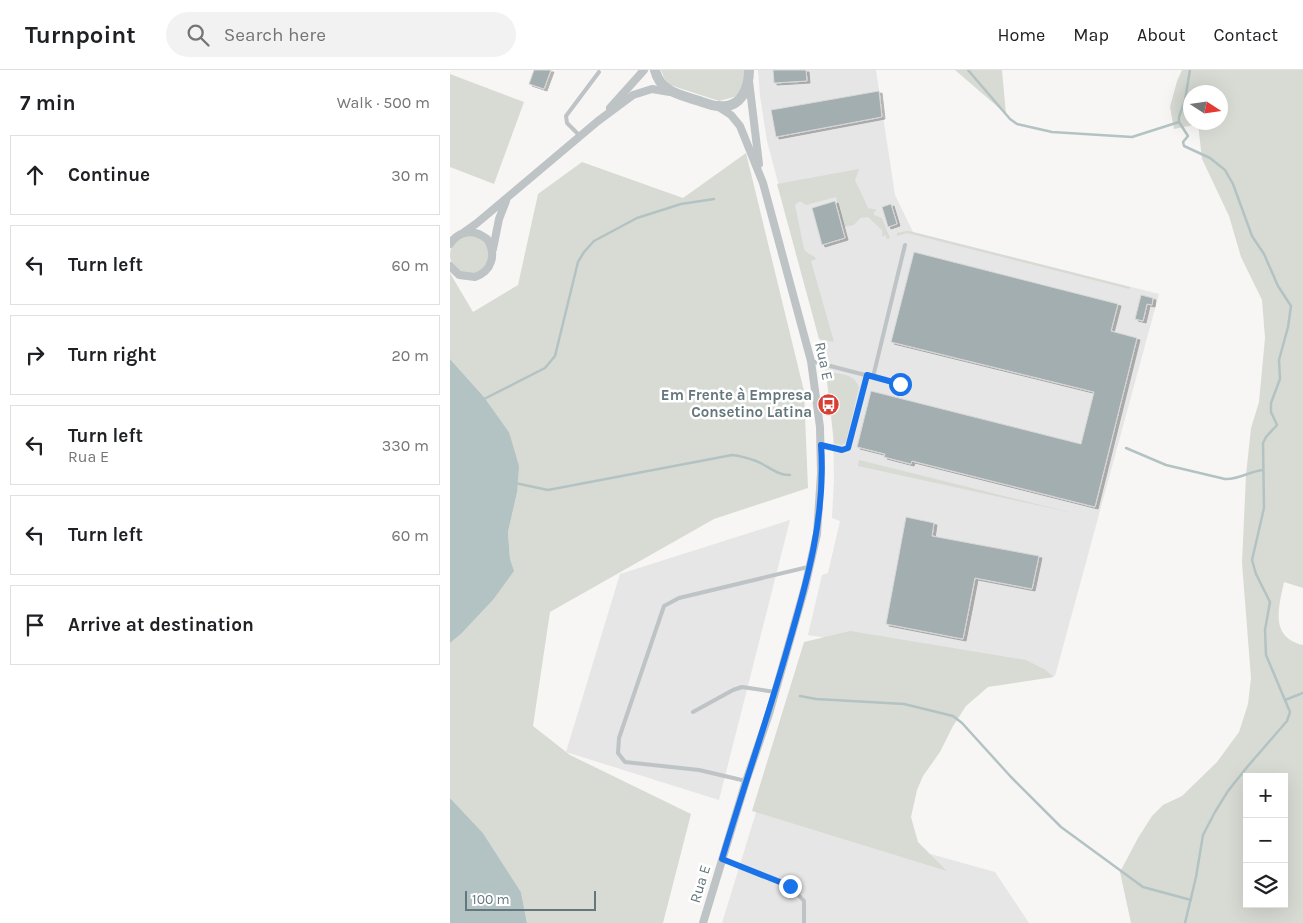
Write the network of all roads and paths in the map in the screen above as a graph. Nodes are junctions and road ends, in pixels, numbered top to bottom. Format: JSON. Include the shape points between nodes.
{"nodes":[{"id":1,"x":644,"y":70,"type":"edge"},
{"id":2,"x":655,"y":70,"type":"edge"},
{"id":3,"x":749,"y":70,"type":"edge"},
{"id":4,"x":599,"y":72,"type":"dead end"},
{"id":5,"x":749,"y":81,"type":"junction"},
{"id":6,"x":670,"y":92,"type":"junction"},
{"id":7,"x":717,"y":106,"type":"junction"},
{"id":8,"x":598,"y":121,"type":"junction"},
{"id":9,"x":580,"y":136,"type":"junction"},
{"id":10,"x":763,"y":183,"type":"junction"},
{"id":11,"x":508,"y":197,"type":"junction"},
{"id":12,"x":463,"y":233,"type":"junction"},
{"id":13,"x":450,"y":244,"type":"edge"},
{"id":14,"x":905,"y":245,"type":"dead end"},
{"id":15,"x":493,"y":254,"type":"junction"},
{"id":16,"x":450,"y":266,"type":"edge"},
{"id":17,"x":811,"y":361,"type":"junction"},
{"id":18,"x":867,"y":375,"type":"junction"},
{"id":19,"x":873,"y":377,"type":"junction"},
{"id":20,"x":900,"y":384,"type":"dead end"},
{"id":21,"x":821,"y":445,"type":"junction"},
{"id":22,"x":811,"y":566,"type":"junction"},
{"id":23,"x":775,"y":692,"type":"junction"},
{"id":24,"x":693,"y":712,"type":"dead end"},
{"id":25,"x":746,"y":782,"type":"junction"},
{"id":26,"x":722,"y":859,"type":"junction"},
{"id":27,"x":703,"y":923,"type":"edge"},
{"id":28,"x":804,"y":923,"type":"edge"}],
"edges":[{"from":1,"to":8,"type":"street"},
{"from":2,"to":6,"type":"street"},
{"from":3,"to":5,"type":"street"},
{"from":4,"to":9,"type":"lane","via":[[566,116],[567,123]]},
{"from":5,"to":7,"type":"street","via":[[737,101],[728,106]]},
{"from":5,"to":10,"type":"street","name":"Rua E"},
{"from":6,"to":7,"type":"street"},
{"from":6,"to":8,"type":"street","via":[[652,89],[639,92]]},
{"from":7,"to":10,"type":"street","name":"Rua E","via":[[740,126]]},
{"from":8,"to":9,"type":"street"},
{"from":9,"to":11,"type":"street"},
{"from":10,"to":17,"type":"street","name":"Rua E"},
{"from":11,"to":12,"type":"street"},
{"from":11,"to":15,"type":"street","via":[[498,219]]},
{"from":12,"to":13,"type":"street"},
{"from":12,"to":15,"type":"street","via":[[483,236]]},
{"from":14,"to":19,"type":"lane"},
{"from":15,"to":16,"type":"street","via":[[488,269],[475,277],[459,275]]},
{"from":17,"to":18,"type":"lane"},
{"from":17,"to":21,"type":"street","name":"Rua E"},
{"from":18,"to":19,"type":"lane"},
{"from":18,"to":21,"type":"lane","via":[[848,448],[842,450]]},
{"from":19,"to":20,"type":"lane"},
{"from":21,"to":22,"type":"street","name":"Rua E","via":[[820,506]]},
{"from":22,"to":23,"type":"street","name":"Rua E"},
{"from":22,"to":25,"type":"lane","via":[[679,598],[664,606],[619,738],[618,753],[625,762],[699,770]]},
{"from":23,"to":24,"type":"lane","via":[[742,687]]},
{"from":23,"to":25,"type":"street","name":"Rua E"},
{"from":25,"to":26,"type":"street","name":"Rua E"},
{"from":26,"to":27,"type":"street","name":"Rua E"},
{"from":26,"to":28,"type":"lane","via":[[790,886],[804,901]]}]}
